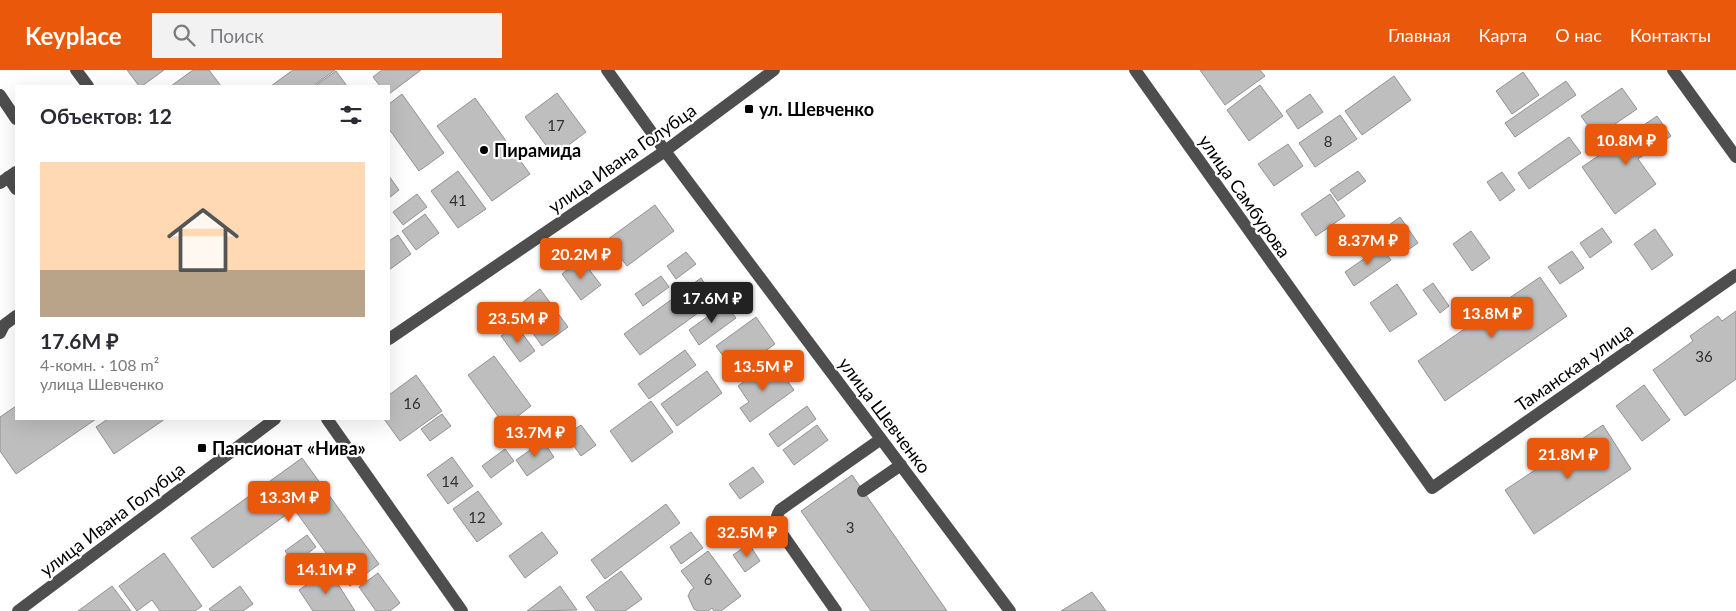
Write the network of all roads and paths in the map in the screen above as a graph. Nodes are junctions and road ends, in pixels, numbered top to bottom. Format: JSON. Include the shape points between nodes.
{"nodes":[{"id":1,"x":76,"y":70,"type":"edge"},
{"id":2,"x":607,"y":70,"type":"edge"},
{"id":3,"x":774,"y":70,"type":"edge"},
{"id":4,"x":1135,"y":70,"type":"edge"},
{"id":5,"x":1673,"y":70,"type":"edge"},
{"id":6,"x":87,"y":85,"type":"edge"},
{"id":7,"x":0,"y":95,"type":"edge"},
{"id":8,"x":15,"y":118,"type":"edge"},
{"id":9,"x":665,"y":151,"type":"junction"},
{"id":10,"x":1736,"y":157,"type":"edge"},
{"id":11,"x":8,"y":177,"type":"edge"},
{"id":12,"x":15,"y":188,"type":"edge"},
{"id":13,"x":1736,"y":275,"type":"edge"},
{"id":14,"x":15,"y":317,"type":"edge"},
{"id":15,"x":0,"y":332,"type":"edge"},
{"id":16,"x":390,"y":338,"type":"edge"},
{"id":17,"x":274,"y":420,"type":"edge"},
{"id":18,"x":328,"y":420,"type":"edge"},
{"id":19,"x":881,"y":439,"type":"junction"},
{"id":20,"x":900,"y":465,"type":"junction"},
{"id":21,"x":1432,"y":488,"type":"joint"},
{"id":22,"x":863,"y":491,"type":"dead end"},
{"id":23,"x":18,"y":611,"type":"edge"},
{"id":24,"x":462,"y":611,"type":"edge"},
{"id":25,"x":836,"y":611,"type":"edge"},
{"id":26,"x":1010,"y":611,"type":"edge"}],
"edges":[{"from":1,"to":6,"type":"street"},
{"from":2,"to":9,"type":"street","name":"улица Шевченко"},
{"from":3,"to":9,"type":"street","name":"улица Ивана Голубца"},
{"from":4,"to":21,"type":"street","name":"улица Самбурова"},
{"from":5,"to":10,"type":"street"},
{"from":7,"to":8,"type":"street"},
{"from":9,"to":16,"type":"street","name":"улица Ивана Голубца"},
{"from":9,"to":19,"type":"street","name":"улица Шевченко"},
{"from":11,"to":12,"type":"street"},
{"from":13,"to":21,"type":"street","name":"Таманская улица"},
{"from":14,"to":15,"type":"street"},
{"from":17,"to":23,"type":"street","name":"улица Ивана Голубца"},
{"from":18,"to":24,"type":"street"},
{"from":19,"to":20,"type":"street","name":"улица Шевченко"},
{"from":19,"to":25,"type":"street","via":[[777,515],[778,528]]},
{"from":20,"to":22,"type":"street"},
{"from":20,"to":26,"type":"street","name":"улица Шевченко"}]}
